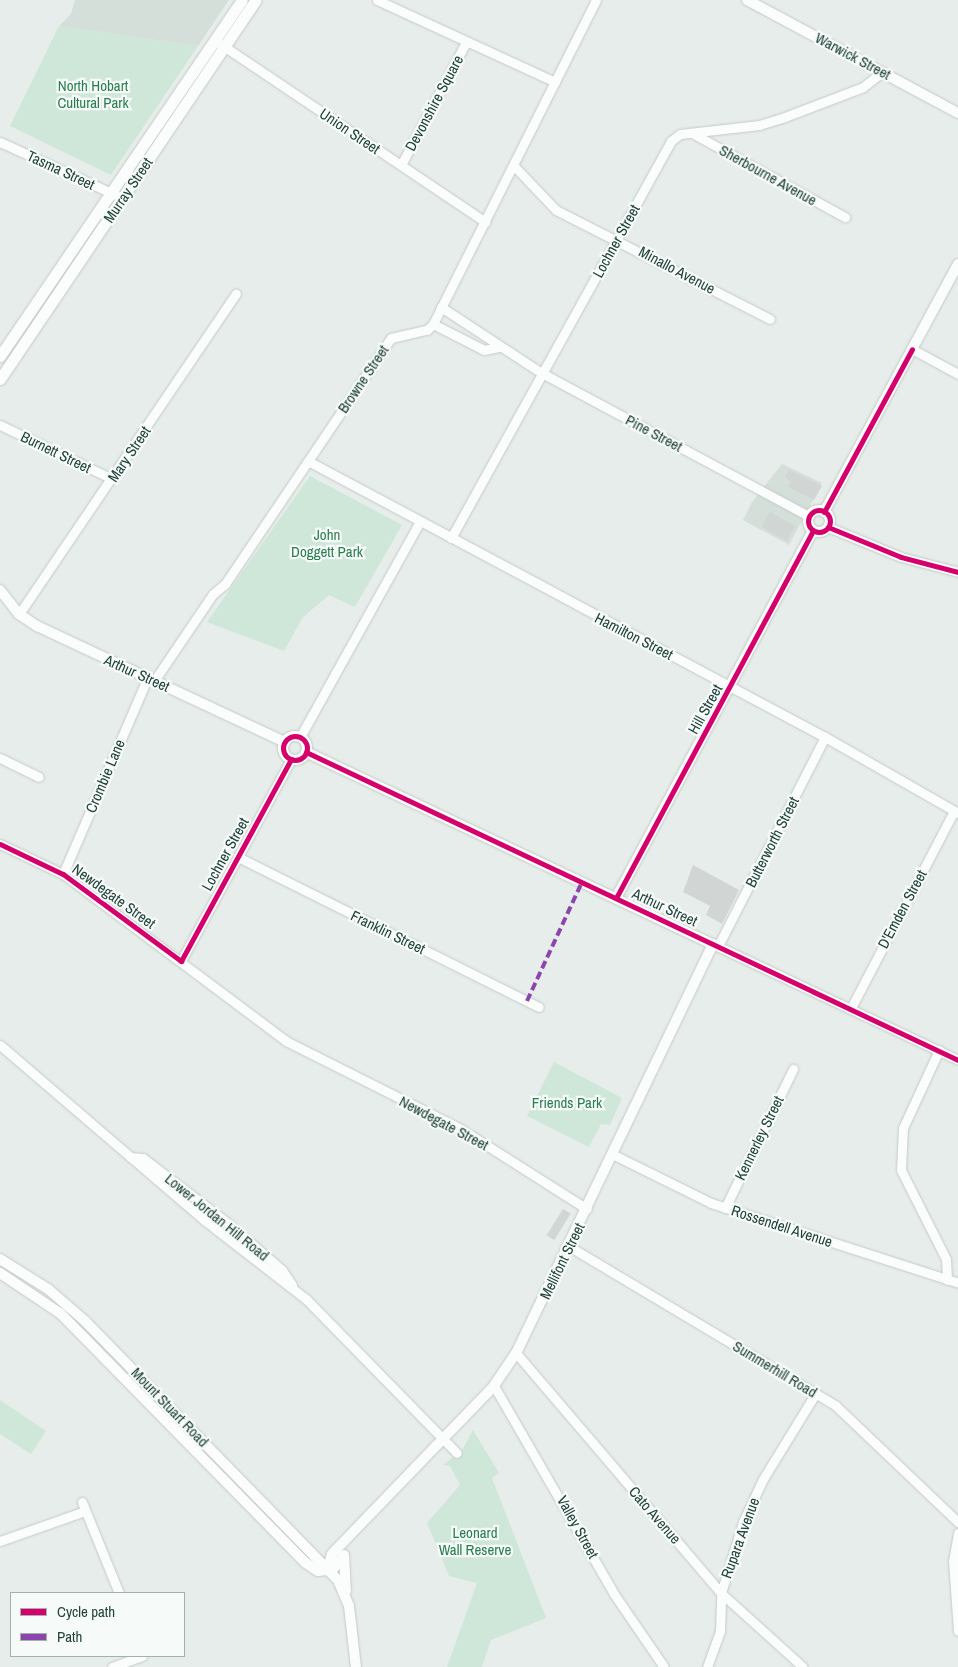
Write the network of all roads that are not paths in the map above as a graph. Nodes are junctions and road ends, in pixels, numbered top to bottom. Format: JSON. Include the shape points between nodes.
{"nodes":[{"id":1,"x":242,"y":0,"type":"edge"},
{"id":2,"x":256,"y":0,"type":"edge"},
{"id":3,"x":377,"y":0,"type":"edge"},
{"id":4,"x":596,"y":0,"type":"edge"},
{"id":5,"x":747,"y":0,"type":"edge"},
{"id":6,"x":466,"y":42,"type":"junction"},
{"id":7,"x":220,"y":44,"type":"junction"},
{"id":8,"x":882,"y":72,"type":"junction"},
{"id":9,"x":555,"y":82,"type":"junction"},
{"id":10,"x":958,"y":113,"type":"edge"},
{"id":11,"x":692,"y":132,"type":"junction"},
{"id":12,"x":0,"y":142,"type":"edge"},
{"id":13,"x":401,"y":165,"type":"junction"},
{"id":14,"x":515,"y":167,"type":"junction"},
{"id":15,"x":117,"y":196,"type":"junction"},
{"id":16,"x":845,"y":218,"type":"dead end"},
{"id":17,"x":485,"y":222,"type":"junction"},
{"id":18,"x":616,"y":242,"type":"junction"},
{"id":19,"x":958,"y":264,"type":"edge"},
{"id":20,"x":236,"y":293,"type":"dead end"},
{"id":21,"x":441,"y":308,"type":"junction"},
{"id":22,"x":770,"y":319,"type":"dead end"},
{"id":23,"x":433,"y":324,"type":"junction"},
{"id":24,"x":500,"y":348,"type":"junction"},
{"id":25,"x":912,"y":349,"type":"junction"},
{"id":26,"x":0,"y":356,"type":"edge"},
{"id":27,"x":540,"y":372,"type":"junction"},
{"id":28,"x":958,"y":374,"type":"edge"},
{"id":29,"x":0,"y":379,"type":"edge"},
{"id":30,"x":0,"y":425,"type":"edge"},
{"id":31,"x":308,"y":461,"type":"junction"},
{"id":32,"x":112,"y":479,"type":"junction"},
{"id":33,"x":824,"y":512,"type":"junction"},
{"id":34,"x":810,"y":516,"type":"junction"},
{"id":35,"x":420,"y":521,"type":"junction"},
{"id":36,"x":828,"y":527,"type":"junction"},
{"id":37,"x":813,"y":530,"type":"junction"},
{"id":38,"x":451,"y":538,"type":"junction"},
{"id":39,"x":958,"y":572,"type":"edge"},
{"id":40,"x":0,"y":590,"type":"edge"},
{"id":41,"x":19,"y":614,"type":"junction"},
{"id":42,"x":151,"y":679,"type":"junction"},
{"id":43,"x":730,"y":687,"type":"junction"},
{"id":44,"x":300,"y":737,"type":"junction"},
{"id":45,"x":826,"y":738,"type":"junction"},
{"id":46,"x":285,"y":742,"type":"junction"},
{"id":47,"x":306,"y":752,"type":"junction"},
{"id":48,"x":0,"y":758,"type":"edge"},
{"id":49,"x":291,"y":759,"type":"junction"},
{"id":50,"x":39,"y":777,"type":"dead end"},
{"id":51,"x":956,"y":812,"type":"edge"},
{"id":52,"x":0,"y":844,"type":"edge"},
{"id":53,"x":238,"y":857,"type":"junction"},
{"id":54,"x":63,"y":874,"type":"junction"},
{"id":55,"x":616,"y":898,"type":"junction"},
{"id":56,"x":715,"y":945,"type":"junction"},
{"id":57,"x":181,"y":961,"type":"junction"},
{"id":58,"x":539,"y":1007,"type":"dead end"},
{"id":59,"x":851,"y":1008,"type":"junction"},
{"id":60,"x":0,"y":1045,"type":"edge"},
{"id":61,"x":939,"y":1050,"type":"junction"},
{"id":62,"x":958,"y":1060,"type":"edge"},
{"id":63,"x":793,"y":1069,"type":"dead end"},
{"id":64,"x":612,"y":1154,"type":"junction"},
{"id":65,"x":725,"y":1208,"type":"junction"},
{"id":66,"x":587,"y":1209,"type":"junction"},
{"id":67,"x":570,"y":1247,"type":"junction"},
{"id":68,"x":0,"y":1260,"type":"edge"},
{"id":69,"x":0,"y":1273,"type":"edge"},
{"id":70,"x":947,"y":1280,"type":"junction"},
{"id":71,"x":958,"y":1283,"type":"edge"},
{"id":72,"x":516,"y":1353,"type":"junction"},
{"id":73,"x":494,"y":1386,"type":"junction"},
{"id":74,"x":816,"y":1393,"type":"junction"},
{"id":75,"x":443,"y":1438,"type":"junction"},
{"id":76,"x":457,"y":1453,"type":"dead end"},
{"id":77,"x":958,"y":1522,"type":"edge"},
{"id":78,"x":958,"y":1533,"type":"edge"},
{"id":79,"x":350,"y":1538,"type":"junction"},
{"id":80,"x":0,"y":1541,"type":"edge"},
{"id":81,"x":344,"y":1555,"type":"junction"},
{"id":82,"x":327,"y":1570,"type":"junction"},
{"id":83,"x":119,"y":1592,"type":"edge"},
{"id":84,"x":721,"y":1593,"type":"junction"},
{"id":85,"x":346,"y":1594,"type":"junction"},
{"id":86,"x":958,"y":1631,"type":"edge"},
{"id":87,"x":139,"y":1657,"type":"edge"},
{"id":88,"x":112,"y":1667,"type":"edge"},
{"id":89,"x":356,"y":1667,"type":"edge"},
{"id":90,"x":664,"y":1667,"type":"edge"},
{"id":91,"x":707,"y":1667,"type":"edge"},
{"id":92,"x":803,"y":1667,"type":"edge"}],
"edges":[{"from":1,"to":7,"type":"main road","name":"Murray Street"},
{"from":2,"to":7,"type":"main road","name":"Murray Street"},
{"from":3,"to":6,"type":"street","name":"Devonshire Square"},
{"from":4,"to":9,"type":"street"},
{"from":5,"to":8,"type":"street","name":"Warwick Street"},
{"from":6,"to":9,"type":"street","name":"Devonshire Square"},
{"from":6,"to":13,"type":"street","name":"Devonshire Square"},
{"from":7,"to":13,"type":"street","name":"Union Street"},
{"from":7,"to":15,"type":"main road","name":"Murray Street"},
{"from":8,"to":10,"type":"street","name":"Warwick Street"},
{"from":8,"to":11,"type":"street","name":"Lochner Street","via":[[863,87],[782,118],[759,125]]},
{"from":9,"to":14,"type":"street"},
{"from":11,"to":16,"type":"street","name":"Sherbourne Avenue"},
{"from":11,"to":18,"type":"street","name":"Lochner Street","via":[[671,141]]},
{"from":12,"to":15,"type":"street","name":"Tasma Street"},
{"from":13,"to":17,"type":"street","name":"Union Street"},
{"from":14,"to":17,"type":"street"},
{"from":14,"to":18,"type":"street","name":"Minallo Avenue","via":[[556,210]]},
{"from":15,"to":26,"type":"main road","name":"Murray Street"},
{"from":15,"to":29,"type":"main road","name":"Murray Street"},
{"from":17,"to":21,"type":"street"},
{"from":18,"to":22,"type":"street","name":"Minallo Avenue"},
{"from":18,"to":27,"type":"street","name":"Lochner Street"},
{"from":19,"to":25,"type":"street"},
{"from":20,"to":32,"type":"street","name":"Mary Street"},
{"from":21,"to":23,"type":"street"},
{"from":21,"to":24,"type":"street","name":"Pine Street"},
{"from":23,"to":24,"type":"street","name":"Pine Street","via":[[484,350]]},
{"from":23,"to":31,"type":"street","name":"Browne Street","via":[[427,330],[391,338]]},
{"from":24,"to":27,"type":"street","name":"Pine Street"},
{"from":25,"to":28,"type":"street"},
{"from":25,"to":33,"type":"street"},
{"from":27,"to":34,"type":"street","name":"Pine Street"},
{"from":27,"to":38,"type":"street","name":"Lochner Street"},
{"from":30,"to":32,"type":"street","name":"Burnett Street"},
{"from":31,"to":35,"type":"street","name":"Hamilton Street"},
{"from":31,"to":42,"type":"street","name":"Browne Street"},
{"from":32,"to":41,"type":"street","name":"Mary Street"},
{"from":33,"to":34,"type":"street","via":[[814,511]]},
{"from":33,"to":36,"type":"street","via":[[830,519]]},
{"from":34,"to":37,"type":"street"},
{"from":35,"to":38,"type":"street","name":"Hamilton Street"},
{"from":35,"to":44,"type":"street"},
{"from":36,"to":37,"type":"street","via":[[823,532]]},
{"from":36,"to":39,"type":"street","via":[[901,557]]},
{"from":37,"to":43,"type":"street","name":"Hill Street"},
{"from":38,"to":43,"type":"street","name":"Hamilton Street"},
{"from":40,"to":41,"type":"street","name":"Arthur Street"},
{"from":41,"to":42,"type":"street","name":"Arthur Street","via":[[60,638]]},
{"from":42,"to":46,"type":"street","name":"Arthur Street"},
{"from":42,"to":54,"type":"street","name":"Crombie Lane"},
{"from":43,"to":45,"type":"street","name":"Hamilton Street"},
{"from":43,"to":55,"type":"street","name":"Hill Street"},
{"from":44,"to":46,"type":"street"},
{"from":44,"to":47,"type":"street"},
{"from":45,"to":51,"type":"street","name":"Hamilton Street"},
{"from":45,"to":56,"type":"street","name":"Butterworth Street"},
{"from":46,"to":49,"type":"street","via":[[284,752]]},
{"from":47,"to":49,"type":"street","via":[[302,758]]},
{"from":47,"to":55,"type":"street","name":"Arthur Street"},
{"from":48,"to":50,"type":"street"},
{"from":49,"to":53,"type":"street","name":"Lochner Street"},
{"from":51,"to":59,"type":"street","name":"D'Emden Street"},
{"from":52,"to":54,"type":"street","name":"Newdegate Street"},
{"from":53,"to":57,"type":"street","name":"Lochner Street"},
{"from":53,"to":58,"type":"street","name":"Franklin Street"},
{"from":54,"to":57,"type":"street","name":"Newdegate Street"},
{"from":55,"to":56,"type":"street","name":"Arthur Street"},
{"from":56,"to":59,"type":"street","name":"Arthur Street"},
{"from":56,"to":64,"type":"street","name":"Mellifont Street"},
{"from":57,"to":66,"type":"street","name":"Newdegate Street","via":[[286,1040],[461,1129]]},
{"from":59,"to":61,"type":"street","name":"Arthur Street"},
{"from":60,"to":75,"type":"street","name":"Lower Jordan Hill Road","via":[[130,1157],[295,1289]]},
{"from":61,"to":62,"type":"street","name":"Arthur Street"},
{"from":61,"to":70,"type":"street","via":[[903,1128],[901,1170],[946,1259]]},
{"from":63,"to":65,"type":"street","name":"Kennerley Street"},
{"from":64,"to":65,"type":"street","name":"Rossendell Avenue"},
{"from":64,"to":66,"type":"street","name":"Mellifont Street"},
{"from":65,"to":70,"type":"street","name":"Rossendell Avenue"},
{"from":66,"to":67,"type":"street","name":"Mellifont Street"},
{"from":67,"to":72,"type":"street","name":"Mellifont Street"},
{"from":67,"to":74,"type":"street","name":"Summerhill Road"},
{"from":68,"to":82,"type":"street","name":"Mount Stuart Road","via":[[48,1288],[85,1321]]},
{"from":69,"to":82,"type":"street","name":"Mount Stuart Road","via":[[61,1314],[296,1555],[318,1571]]},
{"from":70,"to":71,"type":"street","name":"Rossendell Avenue"},
{"from":72,"to":73,"type":"street","name":"Mellifont Street"},
{"from":72,"to":84,"type":"street","name":"Cato Avenue"},
{"from":73,"to":75,"type":"street","name":"Mellifont Street"},
{"from":73,"to":90,"type":"street","name":"Valley Street","via":[[554,1484],[614,1594]]},
{"from":74,"to":77,"type":"street","name":"Summerhill Road","via":[[842,1412]]},
{"from":74,"to":84,"type":"street","name":"Rupara Avenue","via":[[752,1500]]},
{"from":75,"to":76,"type":"street","name":"Lower Jordan Hill Road"},
{"from":75,"to":79,"type":"street","name":"Mellifont Street"},
{"from":78,"to":86,"type":"street","via":[[953,1561]]},
{"from":79,"to":81,"type":"street","name":"Mellifont Street"},
{"from":79,"to":82,"type":"street","name":"Mellifont Street","via":[[332,1554]]},
{"from":80,"to":83,"type":"street","via":[[74,1515],[84,1507]]},
{"from":81,"to":82,"type":"street","name":"Mellifont Street","via":[[335,1567]]},
{"from":81,"to":85,"type":"street","name":"Mellifont Street"},
{"from":82,"to":85,"type":"street","name":"Mount Stuart Road"},
{"from":84,"to":91,"type":"street","name":"Rupara Avenue","via":[[720,1630]]},
{"from":84,"to":92,"type":"street","name":"Cato Avenue"},
{"from":85,"to":89,"type":"street"},
{"from":87,"to":88,"type":"street"}]}
